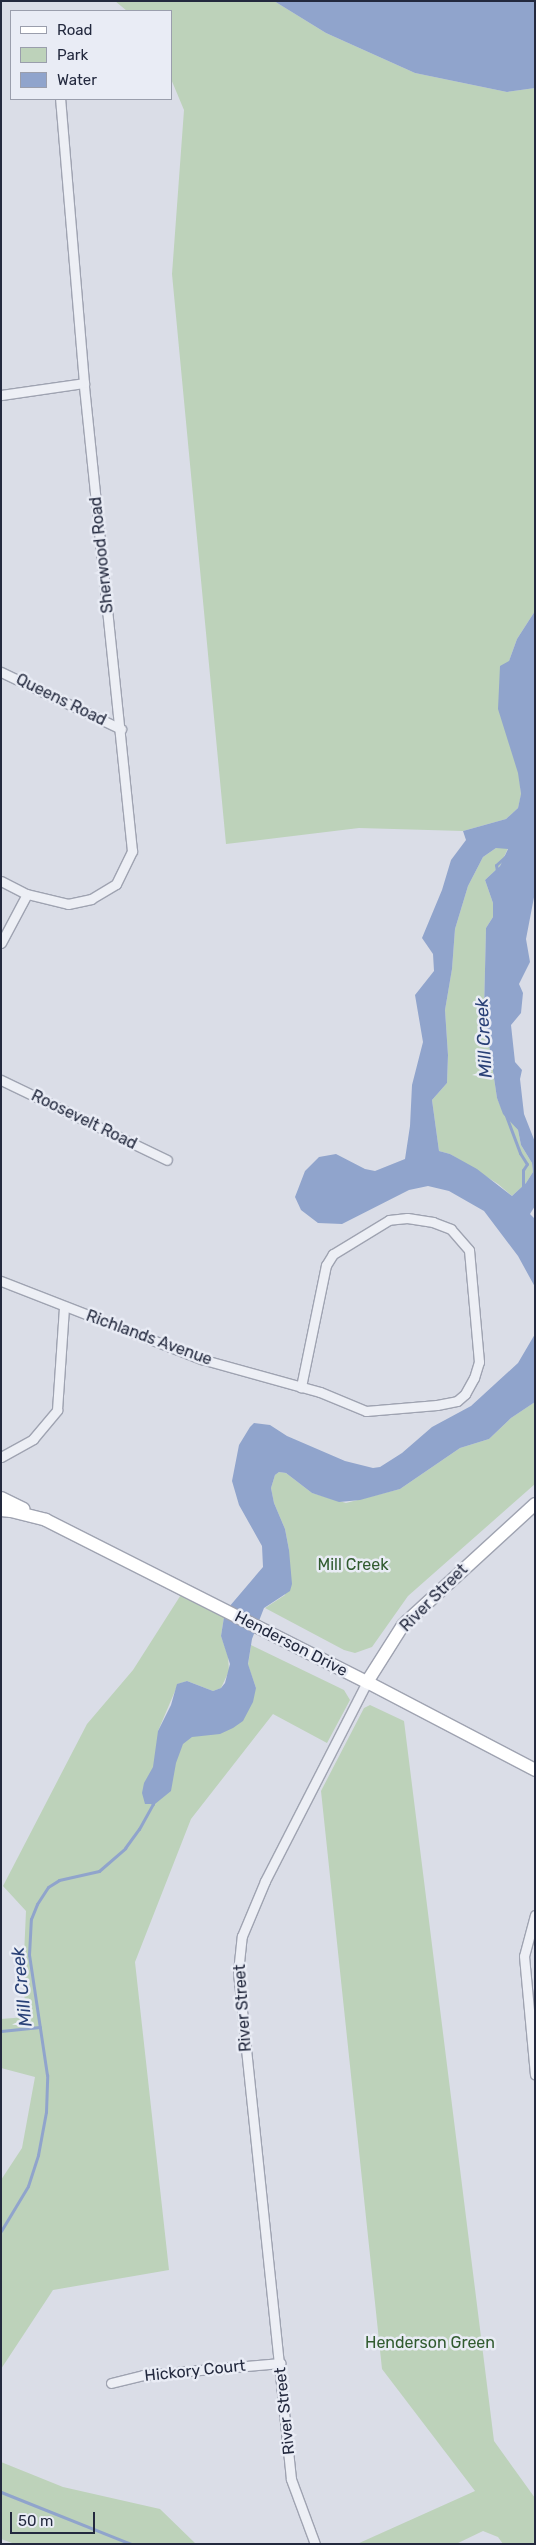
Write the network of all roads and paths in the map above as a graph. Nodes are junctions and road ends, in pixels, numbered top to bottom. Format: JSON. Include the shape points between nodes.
{"nodes":[{"id":1,"x":60,"y":100,"type":"edge"},
{"id":2,"x":84,"y":383,"type":"junction"},
{"id":3,"x":1,"y":396,"type":"edge"},
{"id":4,"x":1,"y":672,"type":"edge"},
{"id":5,"x":121,"y":729,"type":"junction"},
{"id":6,"x":1,"y":881,"type":"edge"},
{"id":7,"x":27,"y":894,"type":"junction"},
{"id":8,"x":1,"y":943,"type":"edge"},
{"id":9,"x":1,"y":1080,"type":"edge"},
{"id":10,"x":167,"y":1160,"type":"dead end"},
{"id":11,"x":1,"y":1281,"type":"edge"},
{"id":12,"x":64,"y":1307,"type":"junction"},
{"id":13,"x":301,"y":1387,"type":"junction"},
{"id":14,"x":1,"y":1457,"type":"edge"},
{"id":15,"x":1,"y":1498,"type":"edge"},
{"id":16,"x":535,"y":1504,"type":"edge"},
{"id":17,"x":1,"y":1510,"type":"edge"},
{"id":18,"x":46,"y":1520,"type":"junction"},
{"id":19,"x":367,"y":1682,"type":"junction"},
{"id":20,"x":535,"y":1770,"type":"edge"},
{"id":21,"x":535,"y":1915,"type":"edge"},
{"id":22,"x":533,"y":2032,"type":"edge"},
{"id":23,"x":535,"y":2074,"type":"edge"},
{"id":24,"x":280,"y":2363,"type":"junction"},
{"id":25,"x":111,"y":2383,"type":"dead end"},
{"id":26,"x":315,"y":2544,"type":"edge"}],
"edges":[{"from":1,"to":2,"type":"street","name":"Sherwood Road"},
{"from":2,"to":3,"type":"street"},
{"from":2,"to":5,"type":"street","name":"Sherwood Road"},
{"from":4,"to":5,"type":"street","name":"Queens Road"},
{"from":5,"to":7,"type":"street","name":"Sherwood Road","via":[[132,851],[116,884],[91,900],[68,904]]},
{"from":6,"to":7,"type":"street","name":"Sherwood Road"},
{"from":7,"to":8,"type":"street"},
{"from":9,"to":10,"type":"street","name":"Roosevelt Road"},
{"from":11,"to":12,"type":"street","name":"Richlands Avenue"},
{"from":12,"to":13,"type":"street","name":"Richlands Avenue","via":[[200,1358]]},
{"from":12,"to":14,"type":"street","via":[[57,1410],[33,1439]]},
{"from":13,"to":13,"type":"street","name":"Richlands Avenue","via":[[366,1411],[437,1405],[465,1394],[479,1362],[476,1310],[469,1250],[451,1229],[407,1218],[388,1220],[333,1254],[326,1265]]},
{"from":15,"to":18,"type":"main road","name":"Henderson Drive"},
{"from":16,"to":19,"type":"main road","name":"River Street","via":[[403,1625]]},
{"from":17,"to":18,"type":"main road","name":"Henderson Drive"},
{"from":18,"to":19,"type":"main road","name":"Henderson Drive"},
{"from":19,"to":20,"type":"main road","name":"Henderson Drive"},
{"from":19,"to":24,"type":"street","name":"River Street","via":[[265,1881],[242,1936],[238,1972]]},
{"from":21,"to":22,"type":"street","via":[[524,1956]]},
{"from":22,"to":23,"type":"street"},
{"from":24,"to":25,"type":"street","name":"Hickory Court","via":[[143,2375]]},
{"from":24,"to":26,"type":"street","name":"River Street","via":[[291,2479]]}]}
